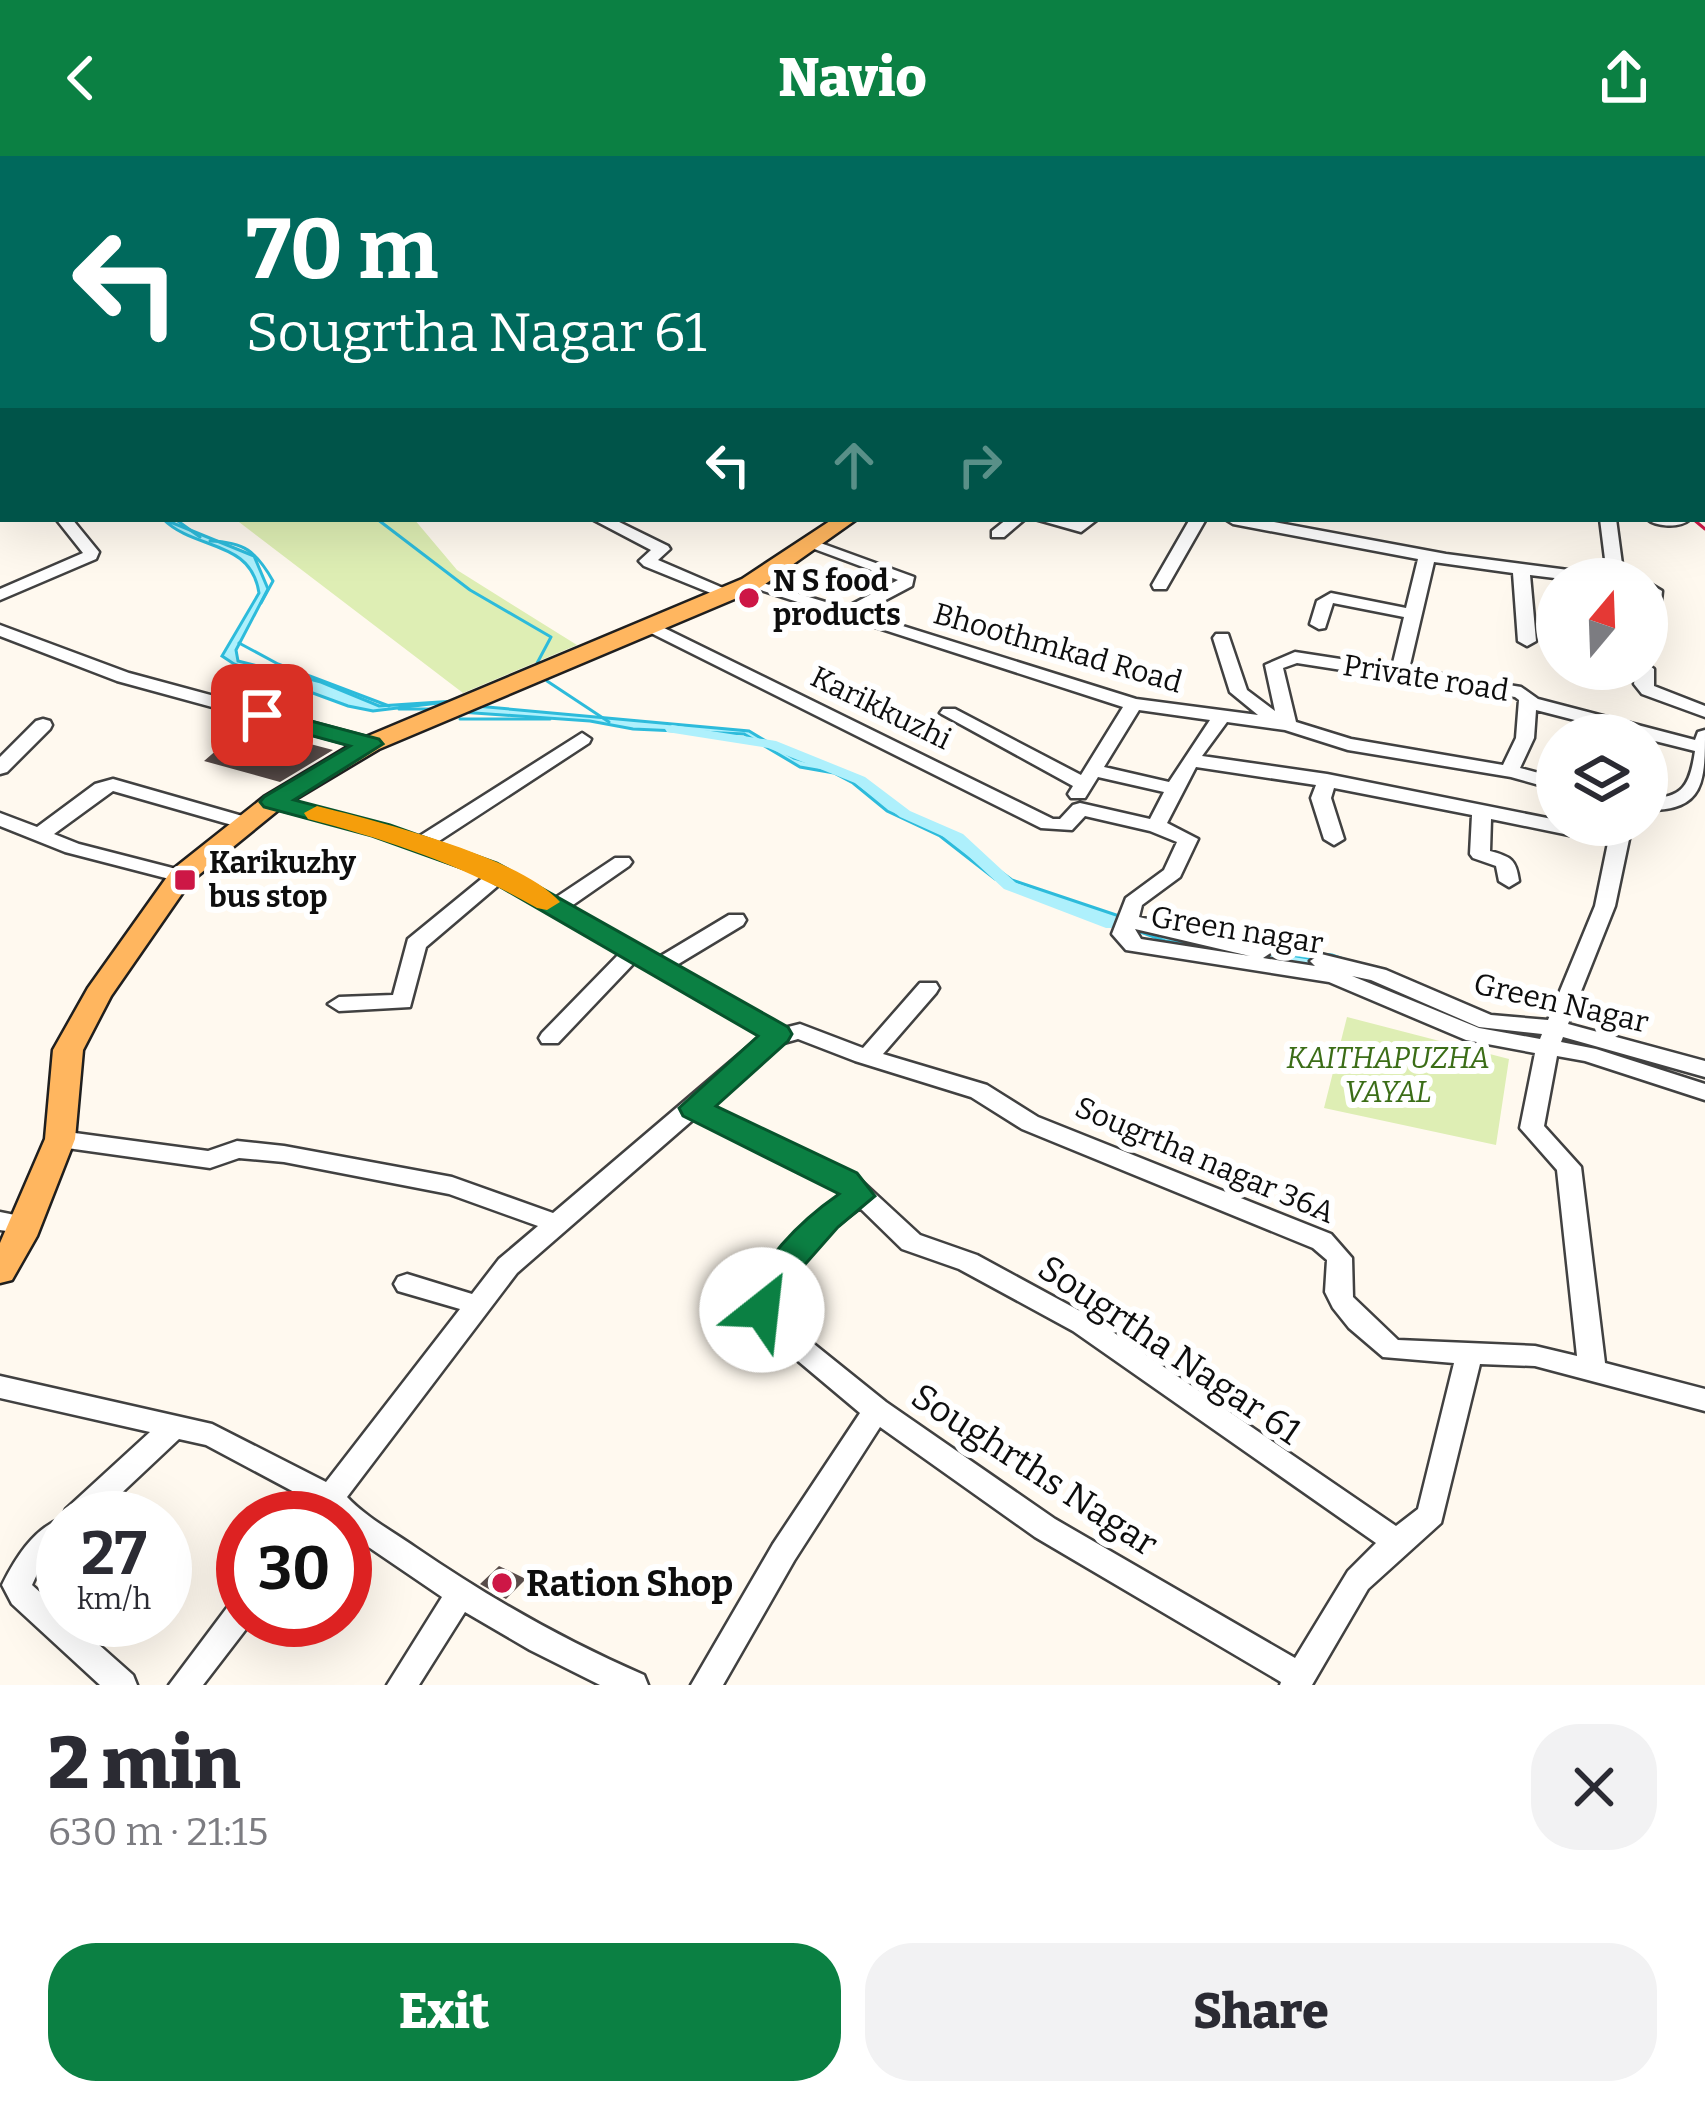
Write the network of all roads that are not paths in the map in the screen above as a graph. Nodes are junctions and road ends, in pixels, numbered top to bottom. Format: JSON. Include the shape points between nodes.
{"nodes":[{"id":1,"x":233,"y":156,"type":"edge"},
{"id":2,"x":272,"y":156,"type":"edge"},
{"id":3,"x":66,"y":522,"type":"edge"},
{"id":4,"x":609,"y":522,"type":"edge"},
{"id":5,"x":842,"y":522,"type":"edge"},
{"id":6,"x":1013,"y":522,"type":"edge"},
{"id":7,"x":1058,"y":522,"type":"edge"},
{"id":8,"x":1087,"y":522,"type":"edge"},
{"id":9,"x":1196,"y":522,"type":"edge"},
{"id":10,"x":1608,"y":522,"type":"edge"},
{"id":11,"x":1273,"y":523,"type":"edge"},
{"id":12,"x":998,"y":534,"type":"dead end"},
{"id":13,"x":809,"y":544,"type":"junction"},
{"id":14,"x":1427,"y":555,"type":"junction"},
{"id":15,"x":1613,"y":558,"type":"edge"},
{"id":16,"x":1521,"y":568,"type":"junction"},
{"id":17,"x":1536,"y":570,"type":"edge"},
{"id":18,"x":1160,"y":585,"type":"dead end"},
{"id":19,"x":739,"y":589,"type":"junction"},
{"id":20,"x":0,"y":595,"type":"edge"},
{"id":21,"x":849,"y":613,"type":"junction"},
{"id":22,"x":1413,"y":614,"type":"junction"},
{"id":23,"x":1319,"y":624,"type":"dead end"},
{"id":24,"x":652,"y":629,"type":"junction"},
{"id":25,"x":0,"y":630,"type":"edge"},
{"id":26,"x":1222,"y":638,"type":"dead end"},
{"id":27,"x":1528,"y":641,"type":"dead end"},
{"id":28,"x":1399,"y":674,"type":"junction"},
{"id":29,"x":1648,"y":690,"type":"edge"},
{"id":30,"x":1527,"y":702,"type":"junction"},
{"id":31,"x":1134,"y":704,"type":"junction"},
{"id":32,"x":1705,"y":712,"type":"edge"},
{"id":33,"x":949,"y":713,"type":"dead end"},
{"id":34,"x":1222,"y":716,"type":"junction"},
{"id":35,"x":43,"y":725,"type":"dead end"},
{"id":36,"x":1287,"y":725,"type":"junction"},
{"id":37,"x":1705,"y":735,"type":"edge"},
{"id":38,"x":582,"y":739,"type":"dead end"},
{"id":39,"x":370,"y":744,"type":"junction"},
{"id":40,"x":1705,"y":748,"type":"edge"},
{"id":41,"x":1190,"y":760,"type":"junction"},
{"id":42,"x":0,"y":768,"type":"edge"},
{"id":43,"x":1509,"y":771,"type":"junction"},
{"id":44,"x":1089,"y":777,"type":"junction"},
{"id":45,"x":1536,"y":778,"type":"edge"},
{"id":46,"x":1327,"y":780,"type":"junction"},
{"id":47,"x":1175,"y":789,"type":"junction"},
{"id":48,"x":1696,"y":800,"type":"edge"},
{"id":49,"x":273,"y":802,"type":"junction"},
{"id":50,"x":1080,"y":809,"type":"junction"},
{"id":51,"x":1482,"y":811,"type":"junction"},
{"id":52,"x":0,"y":819,"type":"edge"},
{"id":53,"x":1536,"y":819,"type":"edge"},
{"id":54,"x":246,"y":823,"type":"junction"},
{"id":55,"x":1156,"y":826,"type":"junction"},
{"id":56,"x":38,"y":836,"type":"junction"},
{"id":57,"x":1334,"y":839,"type":"dead end"},
{"id":58,"x":419,"y":844,"type":"junction"},
{"id":59,"x":1618,"y":846,"type":"edge"},
{"id":60,"x":622,"y":862,"type":"dead end"},
{"id":61,"x":500,"y":875,"type":"junction"},
{"id":62,"x":181,"y":876,"type":"junction"},
{"id":63,"x":1509,"y":881,"type":"dead end"},
{"id":64,"x":556,"y":907,"type":"junction"},
{"id":65,"x":736,"y":920,"type":"dead end"},
{"id":66,"x":1127,"y":921,"type":"joint"},
{"id":67,"x":632,"y":953,"type":"junction"},
{"id":68,"x":658,"y":968,"type":"junction"},
{"id":69,"x":928,"y":988,"type":"dead end"},
{"id":70,"x":339,"y":1004,"type":"dead end"},
{"id":71,"x":777,"y":1034,"type":"junction"},
{"id":72,"x":1552,"y":1037,"type":"junction"},
{"id":73,"x":550,"y":1038,"type":"dead end"},
{"id":74,"x":868,"y":1057,"type":"junction"},
{"id":75,"x":1705,"y":1069,"type":"edge"},
{"id":76,"x":1705,"y":1092,"type":"edge"},
{"id":77,"x":694,"y":1108,"type":"junction"},
{"id":78,"x":60,"y":1139,"type":"junction"},
{"id":79,"x":859,"y":1196,"type":"junction"},
{"id":80,"x":555,"y":1222,"type":"junction"},
{"id":81,"x":13,"y":1223,"type":"edge"},
{"id":82,"x":0,"y":1271,"type":"edge"},
{"id":83,"x":407,"y":1284,"type":"dead end"},
{"id":84,"x":478,"y":1305,"type":"junction"},
{"id":85,"x":1469,"y":1356,"type":"junction"},
{"id":86,"x":1592,"y":1370,"type":"junction"},
{"id":87,"x":0,"y":1387,"type":"edge"},
{"id":88,"x":1705,"y":1400,"type":"edge"},
{"id":89,"x":876,"y":1410,"type":"junction"},
{"id":90,"x":176,"y":1425,"type":"junction"},
{"id":91,"x":105,"y":1491,"type":"edge"},
{"id":92,"x":297,"y":1491,"type":"edge"},
{"id":93,"x":336,"y":1491,"type":"edge"},
{"id":94,"x":372,"y":1535,"type":"edge"},
{"id":95,"x":1397,"y":1542,"type":"junction"},
{"id":96,"x":36,"y":1555,"type":"edge"},
{"id":97,"x":460,"y":1595,"type":"junction"},
{"id":98,"x":36,"y":1608,"type":"edge"},
{"id":99,"x":216,"y":1644,"type":"edge"},
{"id":100,"x":80,"y":1647,"type":"edge"},
{"id":101,"x":1297,"y":1681,"type":"edge"},
{"id":102,"x":122,"y":1685,"type":"edge"},
{"id":103,"x":184,"y":1685,"type":"edge"},
{"id":104,"x":402,"y":1685,"type":"edge"},
{"id":105,"x":633,"y":1685,"type":"edge"},
{"id":106,"x":706,"y":1685,"type":"edge"}],
"edges":[{"from":1,"to":2,"type":"street"},
{"from":3,"to":20,"type":"street","via":[[89,556]]},
{"from":4,"to":19,"type":"street","name":"Bhoothmkad Road","via":[[662,549],[650,563]]},
{"from":5,"to":13,"type":"main road"},
{"from":6,"to":12,"type":"street"},
{"from":7,"to":8,"type":"street"},
{"from":9,"to":18,"type":"street"},
{"from":10,"to":15,"type":"street"},
{"from":11,"to":14,"type":"street"},
{"from":13,"to":19,"type":"main road"},
{"from":13,"to":21,"type":"street","via":[[906,577]]},
{"from":14,"to":16,"type":"street"},
{"from":14,"to":22,"type":"street"},
{"from":16,"to":17,"type":"street"},
{"from":16,"to":27,"type":"street"},
{"from":19,"to":21,"type":"street","name":"Bhoothmkad Road"},
{"from":19,"to":24,"type":"main road"},
{"from":21,"to":31,"type":"street","name":"Bhoothmkad Road"},
{"from":22,"to":23,"type":"street","via":[[1331,598]]},
{"from":22,"to":28,"type":"street"},
{"from":24,"to":39,"type":"main road"},
{"from":24,"to":50,"type":"street","name":"Karikkuzhi","via":[[1048,824],[1065,826]]},
{"from":25,"to":39,"type":"street","via":[[124,677]]},
{"from":26,"to":36,"type":"street","via":[[1239,692]]},
{"from":28,"to":30,"type":"street","name":"Private road","via":[[1521,692]]},
{"from":28,"to":36,"type":"street","name":"Private road","via":[[1282,658],[1273,669]]},
{"from":29,"to":32,"type":"street"},
{"from":30,"to":40,"type":"street","name":"Private road"},
{"from":30,"to":43,"type":"street","name":"Private road","via":[[1526,738]]},
{"from":31,"to":34,"type":"street","name":"Bhoothmkad Road"},
{"from":31,"to":44,"type":"street"},
{"from":33,"to":44,"type":"street"},
{"from":34,"to":36,"type":"street","name":"Bhoothmkad Road"},
{"from":34,"to":41,"type":"street"},
{"from":35,"to":42,"type":"street"},
{"from":36,"to":43,"type":"street","via":[[1376,750]]},
{"from":37,"to":40,"type":"street"},
{"from":38,"to":58,"type":"street"},
{"from":39,"to":49,"type":"main road"},
{"from":40,"to":48,"type":"street"},
{"from":41,"to":46,"type":"street"},
{"from":41,"to":47,"type":"street"},
{"from":43,"to":45,"type":"street"},
{"from":44,"to":47,"type":"street"},
{"from":44,"to":50,"type":"street","via":[[1074,803]]},
{"from":46,"to":51,"type":"street"},
{"from":46,"to":57,"type":"street","via":[[1321,798]]},
{"from":47,"to":55,"type":"street"},
{"from":49,"to":54,"type":"main road"},
{"from":49,"to":58,"type":"street"},
{"from":50,"to":55,"type":"street"},
{"from":51,"to":53,"type":"street"},
{"from":51,"to":63,"type":"street","via":[[1480,854],[1506,862]]},
{"from":52,"to":56,"type":"street"},
{"from":54,"to":56,"type":"street","via":[[113,785]]},
{"from":54,"to":62,"type":"main road"},
{"from":55,"to":66,"type":"street","name":"Green nagar","via":[[1184,834],[1187,844],[1173,873],[1139,895]]},
{"from":56,"to":62,"type":"street"},
{"from":58,"to":61,"type":"street"},
{"from":59,"to":72,"type":"street","via":[[1605,906]]},
{"from":60,"to":64,"type":"street"},
{"from":61,"to":64,"type":"street"},
{"from":61,"to":70,"type":"street","via":[[416,943],[402,1003]]},
{"from":62,"to":78,"type":"main road","via":[[68,1050]]},
{"from":64,"to":67,"type":"street"},
{"from":65,"to":68,"type":"street"},
{"from":66,"to":72,"type":"street","name":"Green Nagar","via":[[1353,967],[1487,1022]]},
{"from":67,"to":68,"type":"street"},
{"from":67,"to":73,"type":"street"},
{"from":68,"to":71,"type":"street"},
{"from":69,"to":74,"type":"street"},
{"from":71,"to":74,"type":"street","name":"Sougrtha nagar 36A","via":[[800,1031]]},
{"from":71,"to":77,"type":"street"},
{"from":72,"to":75,"type":"street","name":"Green Nagar"},
{"from":72,"to":76,"type":"street","name":"Green nagar"},
{"from":72,"to":86,"type":"street","via":[[1532,1128],[1569,1167]]},
{"from":74,"to":85,"type":"street","name":"Sougrtha nagar 36A","via":[[979,1091],[1030,1123],[1322,1241],[1340,1253],[1343,1304],[1392,1350]]},
{"from":77,"to":79,"type":"street","name":"Sougrtha Nagar 61","via":[[846,1181]]},
{"from":77,"to":80,"type":"street"},
{"from":78,"to":80,"type":"street","via":[[210,1160],[237,1149],[284,1154],[452,1186]]},
{"from":78,"to":81,"type":"main road"},
{"from":79,"to":89,"type":"street","via":[[826,1219],[782,1269],[762,1310]]},
{"from":79,"to":95,"type":"street","name":"Sougrtha Nagar 61","via":[[911,1242],[968,1262],[1082,1324]]},
{"from":80,"to":84,"type":"street"},
{"from":81,"to":82,"type":"main road"},
{"from":83,"to":84,"type":"street"},
{"from":84,"to":93,"type":"street"},
{"from":85,"to":86,"type":"street","name":"Sougrtha nagar 36A","via":[[1518,1353]]},
{"from":85,"to":95,"type":"street","via":[[1431,1515]]},
{"from":86,"to":88,"type":"street","name":"Sougrtha nagar 36A"},
{"from":87,"to":90,"type":"street"},
{"from":89,"to":101,"type":"street","name":"Soughrths Nagar","via":[[1045,1528]]},
{"from":89,"to":106,"type":"street","name":"Soughrths Nagar"},
{"from":90,"to":91,"type":"street"},
{"from":90,"to":92,"type":"street","via":[[212,1435]]},
{"from":94,"to":97,"type":"street"},
{"from":95,"to":101,"type":"street","via":[[1358,1580]]},
{"from":96,"to":98,"type":"street","via":[[16,1585]]},
{"from":97,"to":104,"type":"street"},
{"from":97,"to":105,"type":"street"},
{"from":99,"to":103,"type":"street"},
{"from":100,"to":102,"type":"street"}]}
